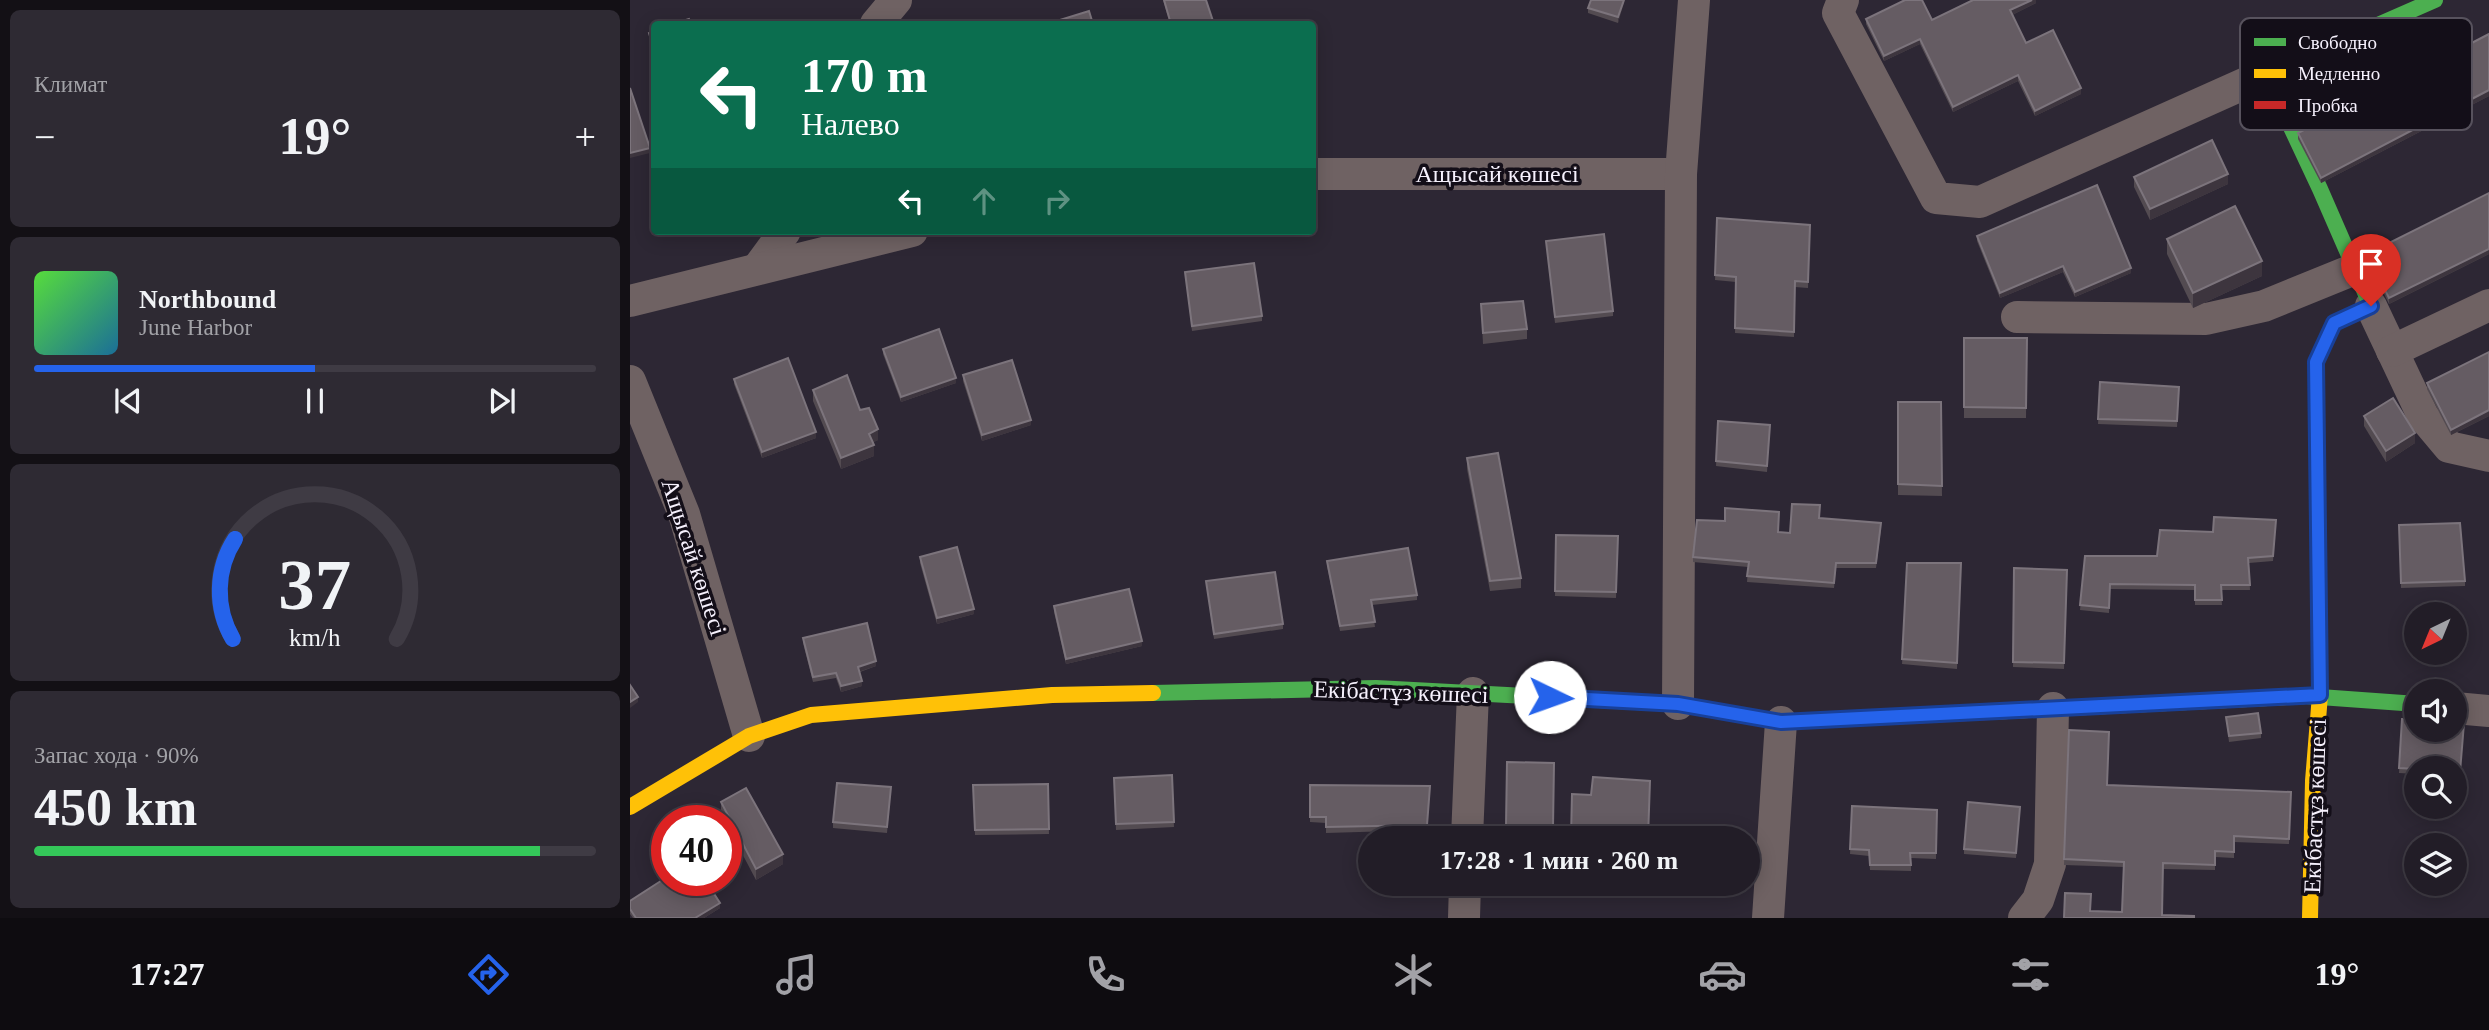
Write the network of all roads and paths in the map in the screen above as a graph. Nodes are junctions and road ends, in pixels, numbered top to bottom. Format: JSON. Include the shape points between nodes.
{"nodes":[{"id":1,"x":895,"y":0,"type":"edge"},
{"id":2,"x":1694,"y":0,"type":"edge"},
{"id":3,"x":1843,"y":0,"type":"edge"},
{"id":4,"x":2435,"y":0,"type":"edge"},
{"id":5,"x":2394,"y":18,"type":"edge"},
{"id":6,"x":878,"y":21,"type":"edge"},
{"id":7,"x":2240,"y":86,"type":"edge"},
{"id":8,"x":2292,"y":130,"type":"edge"},
{"id":9,"x":1316,"y":174,"type":"edge"},
{"id":10,"x":1681,"y":174,"type":"junction"},
{"id":11,"x":782,"y":235,"type":"edge"},
{"id":12,"x":895,"y":235,"type":"edge"},
{"id":13,"x":758,"y":268,"type":"junction"},
{"id":14,"x":2355,"y":269,"type":"junction"},
{"id":15,"x":630,"y":301,"type":"edge"},
{"id":16,"x":2489,"y":305,"type":"edge"},
{"id":17,"x":2371,"y":306,"type":"junction"},
{"id":18,"x":2017,"y":317,"type":"dead end"},
{"id":19,"x":2392,"y":351,"type":"junction"},
{"id":20,"x":630,"y":381,"type":"edge"},
{"id":21,"x":2489,"y":456,"type":"edge"},
{"id":22,"x":1473,"y":694,"type":"junction"},
{"id":23,"x":2320,"y":695,"type":"junction"},
{"id":24,"x":2404,"y":703,"type":"edge"},
{"id":25,"x":1678,"y":704,"type":"junction"},
{"id":26,"x":2053,"y":708,"type":"junction"},
{"id":27,"x":2467,"y":709,"type":"edge"},
{"id":28,"x":2489,"y":711,"type":"edge"},
{"id":29,"x":1781,"y":722,"type":"junction"},
{"id":30,"x":749,"y":736,"type":"junction"},
{"id":31,"x":630,"y":807,"type":"edge"},
{"id":32,"x":1468,"y":826,"type":"edge"},
{"id":33,"x":1465,"y":896,"type":"edge"},
{"id":34,"x":1464,"y":918,"type":"edge"},
{"id":35,"x":1768,"y":918,"type":"edge"},
{"id":36,"x":2024,"y":918,"type":"edge"},
{"id":37,"x":2310,"y":918,"type":"edge"}],
"edges":[{"from":1,"to":6,"type":"street"},
{"from":2,"to":10,"type":"street"},
{"from":3,"to":7,"type":"street","via":[[1838,13],[1936,198],[1980,202]]},
{"from":4,"to":5,"type":"street"},
{"from":8,"to":14,"type":"street"},
{"from":9,"to":10,"type":"street","name":"Ащысай көшесі"},
{"from":10,"to":25,"type":"street"},
{"from":11,"to":13,"type":"street"},
{"from":12,"to":13,"type":"street"},
{"from":13,"to":15,"type":"street"},
{"from":14,"to":17,"type":"street"},
{"from":14,"to":18,"type":"street","via":[[2264,306],[2206,319]]},
{"from":16,"to":19,"type":"street"},
{"from":17,"to":19,"type":"street"},
{"from":17,"to":23,"type":"street","via":[[2334,323],[2316,362]]},
{"from":19,"to":21,"type":"street","via":[[2424,416],[2449,447]]},
{"from":20,"to":30,"type":"street","name":"Ащысай көшесі","via":[[684,514]]},
{"from":22,"to":25,"type":"street","name":"Екібастұз көшесі"},
{"from":22,"to":30,"type":"street","name":"Екібастұз көшесі","via":[[1376,688],[1052,695],[811,715]]},
{"from":22,"to":32,"type":"street"},
{"from":23,"to":24,"type":"street","name":"Екібастұз көшесі"},
{"from":23,"to":26,"type":"street","name":"Екібастұз көшесі"},
{"from":23,"to":37,"type":"street","name":"Екібастұз көшесі"},
{"from":25,"to":29,"type":"street","name":"Екібастұз көшесі"},
{"from":26,"to":29,"type":"street","name":"Екібастұз көшесі"},
{"from":26,"to":36,"type":"street","via":[[2050,864],[2038,900]]},
{"from":27,"to":28,"type":"street"},
{"from":29,"to":35,"type":"street"},
{"from":30,"to":31,"type":"street","name":"Екібастұз көшесі"},
{"from":33,"to":34,"type":"street"}]}
